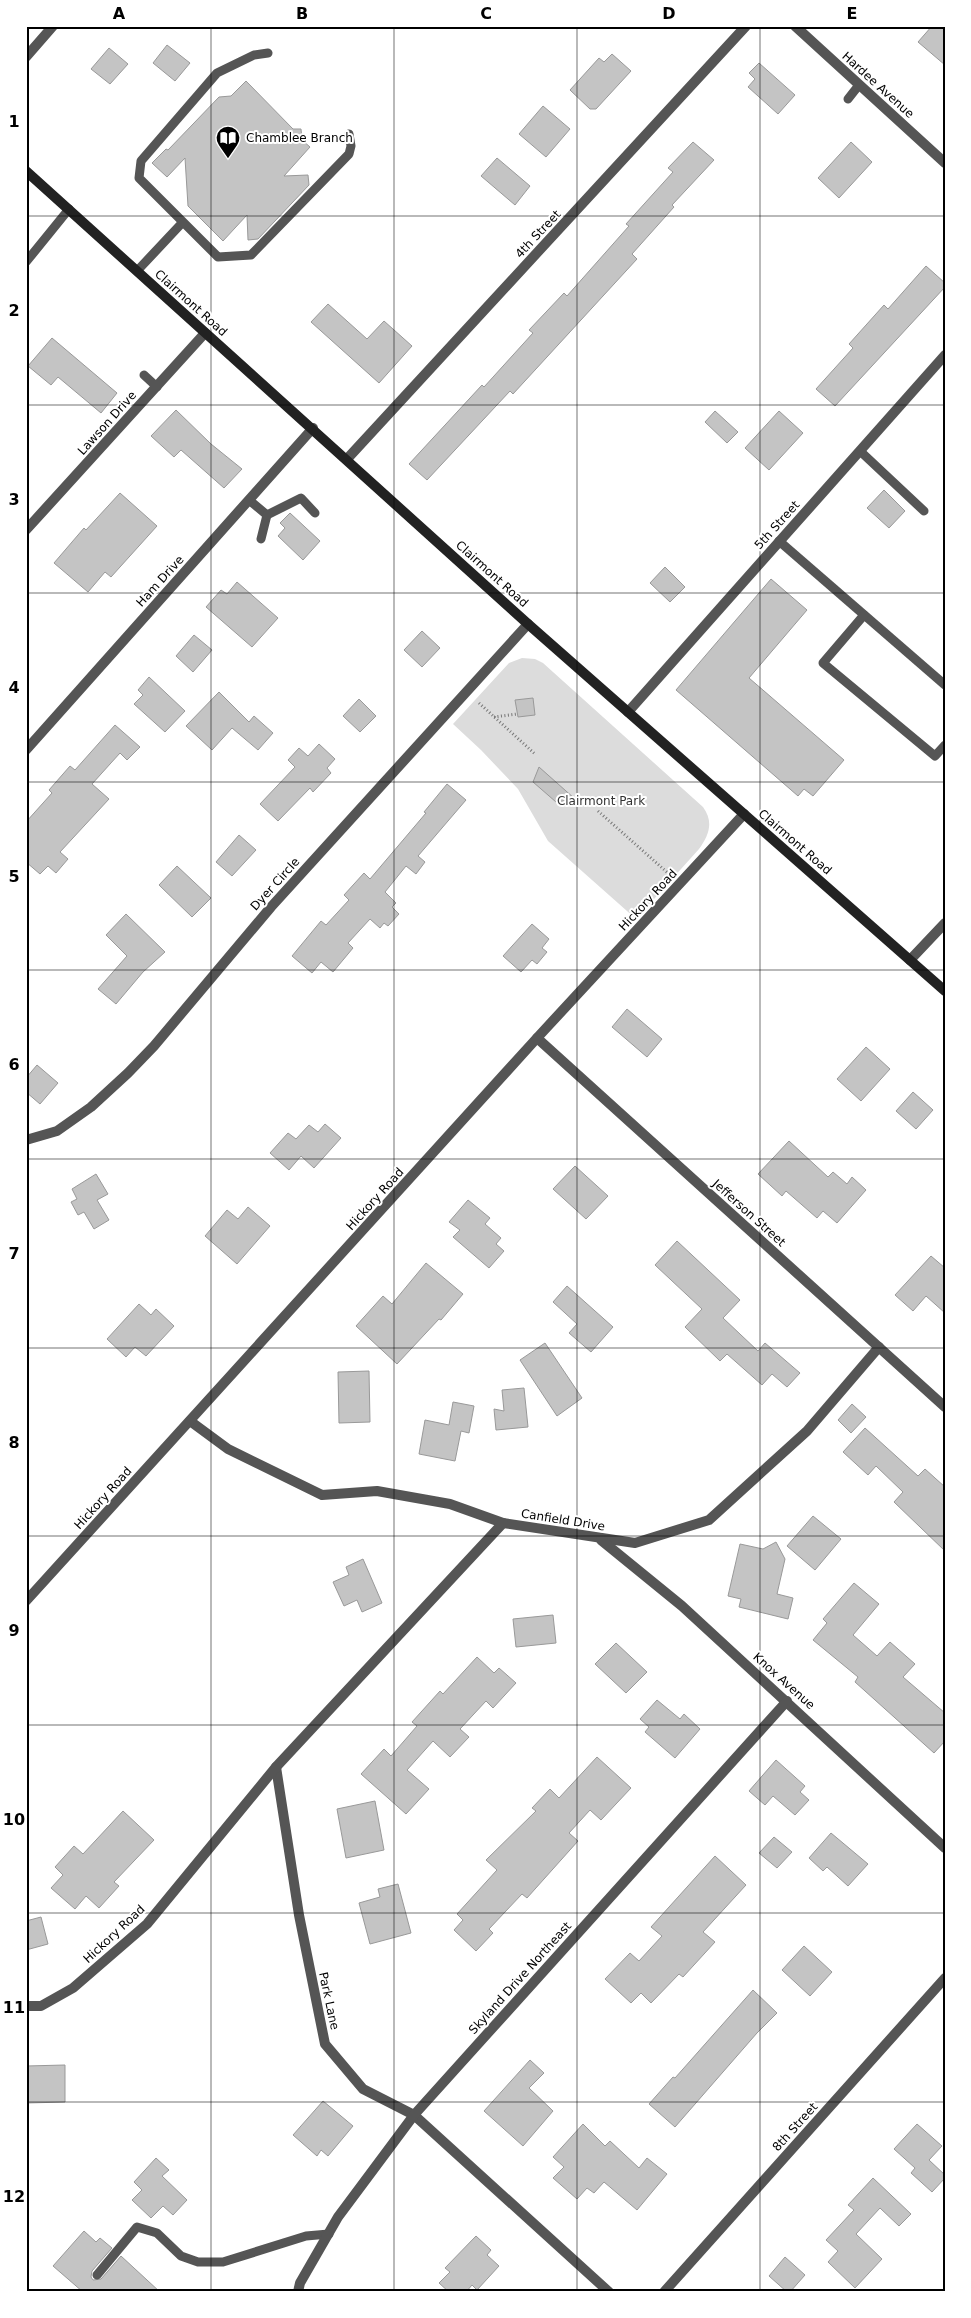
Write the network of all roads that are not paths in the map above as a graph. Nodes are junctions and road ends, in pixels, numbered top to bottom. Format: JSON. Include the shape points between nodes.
{"nodes":[{"id":1,"x":53,"y":26,"type":"edge"},
{"id":2,"x":746,"y":26,"type":"edge"},
{"id":3,"x":794,"y":26,"type":"edge"},
{"id":4,"x":268,"y":53,"type":"dead end"},
{"id":5,"x":26,"y":58,"type":"edge"},
{"id":6,"x":859,"y":85,"type":"junction"},
{"id":7,"x":848,"y":99,"type":"dead end"},
{"id":8,"x":349,"y":134,"type":"dead end"},
{"id":9,"x":945,"y":162,"type":"edge"},
{"id":10,"x":26,"y":171,"type":"edge"},
{"id":11,"x":69,"y":209,"type":"junction"},
{"id":12,"x":182,"y":223,"type":"junction"},
{"id":13,"x":26,"y":262,"type":"edge"},
{"id":14,"x":137,"y":271,"type":"junction"},
{"id":15,"x":205,"y":333,"type":"junction"},
{"id":16,"x":945,"y":355,"type":"edge"},
{"id":17,"x":144,"y":375,"type":"dead end"},
{"id":18,"x":157,"y":387,"type":"junction"},
{"id":19,"x":313,"y":428,"type":"junction"},
{"id":20,"x":860,"y":450,"type":"junction"},
{"id":21,"x":347,"y":459,"type":"junction"},
{"id":22,"x":249,"y":500,"type":"junction"},
{"id":23,"x":924,"y":510,"type":"dead end"},
{"id":24,"x":315,"y":513,"type":"dead end"},
{"id":25,"x":267,"y":514,"type":"junction"},
{"id":26,"x":26,"y":530,"type":"edge"},
{"id":27,"x":261,"y":539,"type":"dead end"},
{"id":28,"x":779,"y":541,"type":"junction"},
{"id":29,"x":864,"y":615,"type":"junction"},
{"id":30,"x":528,"y":624,"type":"junction"},
{"id":31,"x":945,"y":685,"type":"edge"},
{"id":32,"x":628,"y":712,"type":"junction"},
{"id":33,"x":945,"y":745,"type":"edge"},
{"id":34,"x":26,"y":750,"type":"edge"},
{"id":35,"x":744,"y":814,"type":"junction"},
{"id":36,"x":945,"y":923,"type":"edge"},
{"id":37,"x":910,"y":960,"type":"junction"},
{"id":38,"x":945,"y":991,"type":"edge"},
{"id":39,"x":537,"y":1038,"type":"junction"},
{"id":40,"x":26,"y":1140,"type":"edge"},
{"id":41,"x":879,"y":1347,"type":"junction"},
{"id":42,"x":945,"y":1407,"type":"edge"},
{"id":43,"x":190,"y":1421,"type":"junction"},
{"id":44,"x":503,"y":1523,"type":"junction"},
{"id":45,"x":601,"y":1539,"type":"junction"},
{"id":46,"x":26,"y":1601,"type":"edge"},
{"id":47,"x":787,"y":1701,"type":"junction"},
{"id":48,"x":276,"y":1767,"type":"junction"},
{"id":49,"x":945,"y":1848,"type":"edge"},
{"id":50,"x":945,"y":1978,"type":"edge"},
{"id":51,"x":26,"y":2006,"type":"edge"},
{"id":52,"x":414,"y":2115,"type":"junction"},
{"id":53,"x":329,"y":2234,"type":"junction"},
{"id":54,"x":97,"y":2275,"type":"dead end"},
{"id":55,"x":298,"y":2292,"type":"edge"},
{"id":56,"x":609,"y":2292,"type":"edge"},
{"id":57,"x":664,"y":2292,"type":"edge"}],
"edges":[{"from":1,"to":5,"type":"street"},
{"from":2,"to":21,"type":"street","name":"4th Street"},
{"from":3,"to":6,"type":"street","name":"Hardee Avenue"},
{"from":4,"to":12,"type":"lane","via":[[254,55],[217,73],[141,161],[139,178]]},
{"from":6,"to":7,"type":"lane"},
{"from":6,"to":9,"type":"street","name":"Hardee Avenue"},
{"from":8,"to":12,"type":"lane","via":[[349,154],[251,255],[218,257]]},
{"from":10,"to":11,"type":"main road","name":"Clairmont Road"},
{"from":11,"to":13,"type":"lane"},
{"from":11,"to":14,"type":"main road","name":"Clairmont Road"},
{"from":12,"to":14,"type":"lane"},
{"from":14,"to":15,"type":"main road","name":"Clairmont Road"},
{"from":15,"to":18,"type":"street","name":"Lawson Drive"},
{"from":15,"to":19,"type":"main road","name":"Clairmont Road"},
{"from":16,"to":20,"type":"street","name":"5th Street"},
{"from":17,"to":18,"type":"lane"},
{"from":18,"to":26,"type":"street","name":"Lawson Drive"},
{"from":19,"to":21,"type":"main road","name":"Clairmont Road"},
{"from":19,"to":22,"type":"street","name":"Ham Drive"},
{"from":20,"to":23,"type":"lane"},
{"from":20,"to":28,"type":"street","name":"5th Street"},
{"from":21,"to":30,"type":"main road","name":"Clairmont Road"},
{"from":22,"to":25,"type":"lane"},
{"from":22,"to":34,"type":"street","name":"Ham Drive"},
{"from":24,"to":25,"type":"lane","via":[[301,498]]},
{"from":25,"to":27,"type":"lane"},
{"from":28,"to":29,"type":"lane"},
{"from":28,"to":32,"type":"street","name":"5th Street"},
{"from":29,"to":31,"type":"lane"},
{"from":29,"to":33,"type":"lane","via":[[823,663],[935,756]]},
{"from":30,"to":32,"type":"main road","name":"Clairmont Road"},
{"from":30,"to":40,"type":"street","name":"Dyer Circle","via":[[271,907],[128,1073],[91,1107],[56,1131]]},
{"from":32,"to":35,"type":"main road","name":"Clairmont Road"},
{"from":35,"to":37,"type":"main road","name":"Clairmont Road"},
{"from":35,"to":39,"type":"street","name":"Hickory Road"},
{"from":36,"to":37,"type":"street"},
{"from":37,"to":38,"type":"main road","name":"Clairmont Road"},
{"from":39,"to":41,"type":"street","name":"Jefferson Street"},
{"from":39,"to":43,"type":"street","name":"Hickory Road"},
{"from":41,"to":42,"type":"street","name":"Jefferson Street"},
{"from":41,"to":45,"type":"street","name":"Canfield Drive","via":[[807,1431],[709,1520],[635,1543]]},
{"from":43,"to":44,"type":"street","name":"Canfield Drive","via":[[228,1449],[322,1495],[377,1491],[450,1504]]},
{"from":43,"to":46,"type":"street","name":"Hickory Road"},
{"from":44,"to":45,"type":"street","name":"Canfield Drive"},
{"from":44,"to":48,"type":"street","name":"Hickory Road"},
{"from":45,"to":47,"type":"street","name":"Knox Avenue","via":[[682,1606]]},
{"from":47,"to":49,"type":"street","name":"Knox Avenue"},
{"from":47,"to":52,"type":"street","name":"Skyland Drive Northeast"},
{"from":48,"to":51,"type":"street","name":"Hickory Road","via":[[147,1924],[73,1988],[41,2006]]},
{"from":48,"to":52,"type":"street","name":"Park Lane","via":[[298,1915],[325,2044],[363,2089]]},
{"from":50,"to":57,"type":"street","name":"8th Street"},
{"from":52,"to":53,"type":"street","name":"Skyland Drive Northeast"},
{"from":52,"to":56,"type":"street","name":"Park Lane"},
{"from":53,"to":54,"type":"lane","via":[[306,2236],[223,2262],[198,2262],[181,2256],[157,2233],[137,2227]]},
{"from":53,"to":55,"type":"street","name":"Skyland Drive Northeast"}]}
